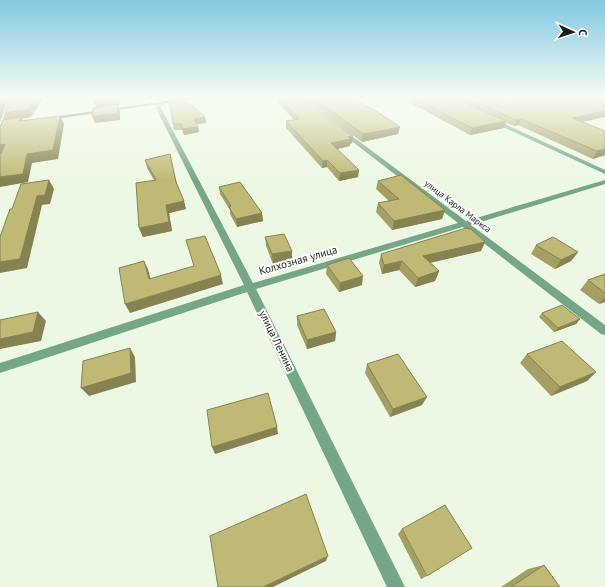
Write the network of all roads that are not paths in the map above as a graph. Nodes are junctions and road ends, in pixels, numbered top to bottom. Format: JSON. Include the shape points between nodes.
{"nodes":[{"id":1,"x":2,"y":125,"type":"edge"},
{"id":2,"x":167,"y":125,"type":"edge"},
{"id":3,"x":505,"y":125,"type":"edge"},
{"id":4,"x":336,"y":126,"type":"edge"},
{"id":5,"x":0,"y":137,"type":"edge"},
{"id":6,"x":605,"y":172,"type":"edge"},
{"id":7,"x":605,"y":182,"type":"edge"},
{"id":8,"x":466,"y":224,"type":"junction"},
{"id":9,"x":250,"y":287,"type":"junction"},
{"id":10,"x":605,"y":331,"type":"edge"},
{"id":11,"x":0,"y":368,"type":"edge"},
{"id":12,"x":396,"y":587,"type":"edge"}],
"edges":[{"from":1,"to":5,"type":"street"},
{"from":2,"to":9,"type":"street","name":"улица Ленина"},
{"from":3,"to":6,"type":"street"},
{"from":4,"to":8,"type":"street","name":"улица Карла Маркса"},
{"from":7,"to":8,"type":"street","name":"Колхозная улица"},
{"from":8,"to":9,"type":"street","name":"Колхозная улица"},
{"from":8,"to":10,"type":"street","name":"улица Карла Маркса"},
{"from":9,"to":11,"type":"street","name":"Колхозная улица"},
{"from":9,"to":12,"type":"street","name":"улица Ленина"}]}
